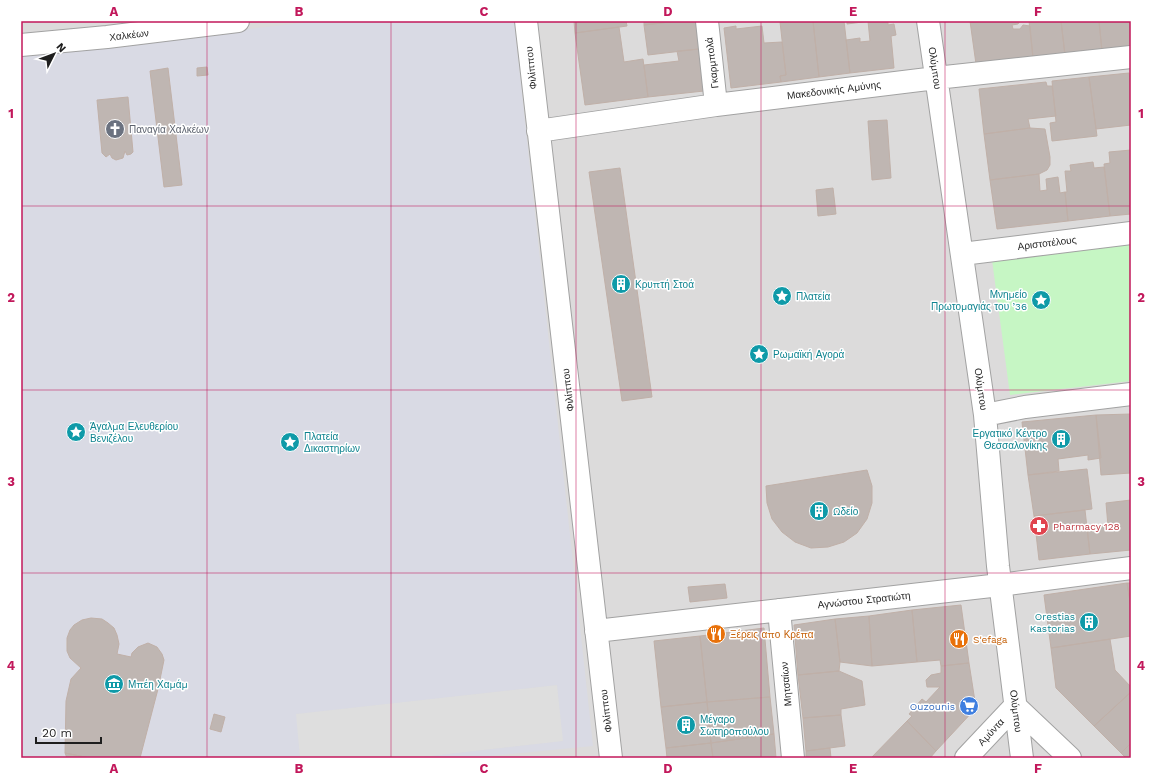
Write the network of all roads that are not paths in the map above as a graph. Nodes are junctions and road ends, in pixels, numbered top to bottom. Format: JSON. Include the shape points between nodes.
{"nodes":[{"id":1,"x":238,"y":21,"type":"edge"},
{"id":2,"x":526,"y":21,"type":"edge"},
{"id":3,"x":707,"y":21,"type":"edge"},
{"id":4,"x":928,"y":21,"type":"edge"},
{"id":5,"x":106,"y":29,"type":"edge"},
{"id":6,"x":21,"y":45,"type":"edge"},
{"id":7,"x":1131,"y":56,"type":"edge"},
{"id":8,"x":936,"y":78,"type":"junction"},
{"id":9,"x":716,"y":105,"type":"junction"},
{"id":10,"x":538,"y":131,"type":"junction"},
{"id":11,"x":1131,"y":232,"type":"edge"},
{"id":12,"x":962,"y":254,"type":"junction"},
{"id":13,"x":1131,"y":394,"type":"edge"},
{"id":14,"x":984,"y":415,"type":"junction"},
{"id":15,"x":1131,"y":568,"type":"edge"},
{"id":16,"x":1000,"y":585,"type":"junction"},
{"id":17,"x":779,"y":610,"type":"junction"},
{"id":18,"x":596,"y":630,"type":"junction"},
{"id":19,"x":1015,"y":706,"type":"junction"},
{"id":20,"x":611,"y":758,"type":"edge"},
{"id":21,"x":793,"y":758,"type":"edge"},
{"id":22,"x":966,"y":758,"type":"edge"},
{"id":23,"x":1022,"y":758,"type":"edge"},
{"id":24,"x":1070,"y":758,"type":"edge"}],
"edges":[{"from":1,"to":5,"type":"street","name":"Χαλκέων"},
{"from":2,"to":10,"type":"street","name":"Φιλίππου"},
{"from":3,"to":9,"type":"street","name":"Γκαρμπολά"},
{"from":4,"to":8,"type":"street","name":"Ολύμπου"},
{"from":5,"to":6,"type":"street","name":"Χαλκέων"},
{"from":7,"to":8,"type":"street","name":"Μακεδονικής Αμύνης"},
{"from":8,"to":9,"type":"street","name":"Μακεδονικής Αμύνης"},
{"from":8,"to":12,"type":"street","name":"Ολύμπου"},
{"from":9,"to":10,"type":"street","name":"Μακεδονικής Αμύνης"},
{"from":10,"to":18,"type":"street","name":"Φιλίππου"},
{"from":11,"to":12,"type":"street","name":"Αριστοτέλους"},
{"from":12,"to":14,"type":"street","name":"Ολύμπου"},
{"from":13,"to":14,"type":"street","via":[[1025,407]]},
{"from":14,"to":16,"type":"street","name":"Ολύμπου"},
{"from":15,"to":16,"type":"street","name":"Αγνώστου Στρατιώτη"},
{"from":16,"to":17,"type":"street","name":"Αγνώστου Στρατιώτη"},
{"from":16,"to":19,"type":"street","name":"Ολύμπου"},
{"from":17,"to":18,"type":"street","name":"Αγνώστου Στρατιώτη"},
{"from":17,"to":21,"type":"street","name":"Μητσαίων"},
{"from":18,"to":20,"type":"street","name":"Φιλίππου"},
{"from":19,"to":22,"type":"street","name":"Αμύντα"},
{"from":19,"to":23,"type":"street","name":"Ολύμπου"},
{"from":19,"to":24,"type":"street"}]}
